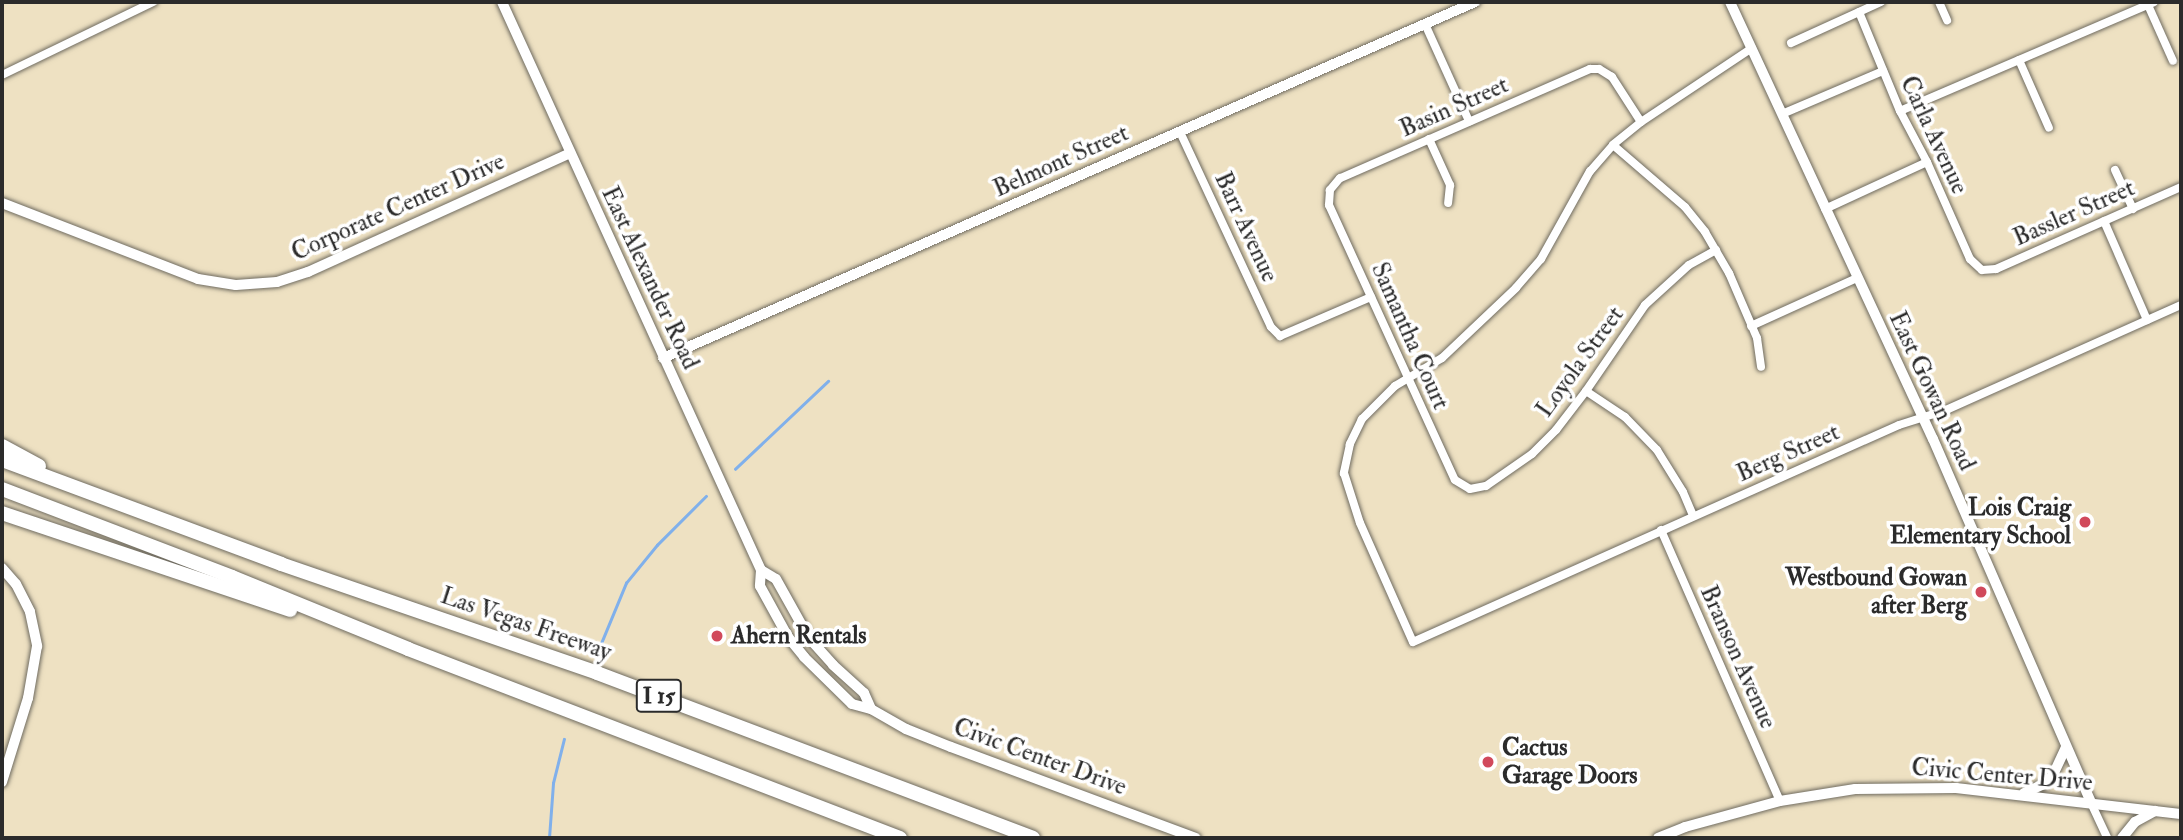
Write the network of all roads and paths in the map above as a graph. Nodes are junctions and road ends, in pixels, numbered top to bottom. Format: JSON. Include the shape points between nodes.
{"nodes":[{"id":1,"x":153,"y":2,"type":"edge"},
{"id":2,"x":502,"y":2,"type":"edge"},
{"id":3,"x":1475,"y":2,"type":"edge"},
{"id":4,"x":1730,"y":2,"type":"edge"},
{"id":5,"x":1881,"y":2,"type":"edge"},
{"id":6,"x":1939,"y":2,"type":"edge"},
{"id":7,"x":2151,"y":3,"type":"edge"},
{"id":8,"x":1858,"y":12,"type":"junction"},
{"id":9,"x":1947,"y":20,"type":"dead end"},
{"id":10,"x":1425,"y":24,"type":"junction"},
{"id":11,"x":1791,"y":43,"type":"dead end"},
{"id":12,"x":1752,"y":48,"type":"junction"},
{"id":13,"x":2019,"y":60,"type":"junction"},
{"id":14,"x":2173,"y":61,"type":"dead end"},
{"id":15,"x":1883,"y":71,"type":"junction"},
{"id":16,"x":2,"y":75,"type":"edge"},
{"id":17,"x":1900,"y":111,"type":"junction"},
{"id":18,"x":1782,"y":114,"type":"junction"},
{"id":19,"x":1469,"y":121,"type":"junction"},
{"id":20,"x":1641,"y":122,"type":"junction"},
{"id":21,"x":2049,"y":128,"type":"dead end"},
{"id":22,"x":1180,"y":132,"type":"junction"},
{"id":23,"x":1429,"y":139,"type":"junction"},
{"id":24,"x":1613,"y":145,"type":"junction"},
{"id":25,"x":570,"y":153,"type":"junction"},
{"id":26,"x":1927,"y":162,"type":"junction"},
{"id":27,"x":2115,"y":170,"type":"dead end"},
{"id":28,"x":2181,"y":187,"type":"edge"},
{"id":29,"x":1331,"y":190,"type":"joint"},
{"id":30,"x":2,"y":203,"type":"edge"},
{"id":31,"x":1448,"y":203,"type":"dead end"},
{"id":32,"x":1825,"y":209,"type":"junction"},
{"id":33,"x":2133,"y":209,"type":"junction"},
{"id":34,"x":2105,"y":221,"type":"junction"},
{"id":35,"x":1716,"y":250,"type":"junction"},
{"id":36,"x":1982,"y":270,"type":"joint"},
{"id":37,"x":1857,"y":278,"type":"junction"},
{"id":38,"x":1371,"y":297,"type":"junction"},
{"id":39,"x":2181,"y":305,"type":"edge"},
{"id":40,"x":2147,"y":320,"type":"junction"},
{"id":41,"x":1751,"y":326,"type":"junction"},
{"id":42,"x":663,"y":358,"type":"junction"},
{"id":43,"x":1761,"y":367,"type":"dead end"},
{"id":44,"x":1409,"y":379,"type":"junction"},
{"id":45,"x":1586,"y":391,"type":"junction"},
{"id":46,"x":1923,"y":417,"type":"junction"},
{"id":47,"x":2,"y":446,"type":"edge"},
{"id":48,"x":2,"y":460,"type":"edge"},
{"id":49,"x":2,"y":489,"type":"edge"},
{"id":50,"x":1470,"y":489,"type":"joint"},
{"id":51,"x":93,"y":494,"type":"junction"},
{"id":52,"x":2,"y":513,"type":"edge"},
{"id":53,"x":1693,"y":516,"type":"junction"},
{"id":54,"x":1661,"y":530,"type":"junction"},
{"id":55,"x":2,"y":568,"type":"edge"},
{"id":56,"x":761,"y":570,"type":"junction"},
{"id":57,"x":408,"y":649,"type":"junction"},
{"id":58,"x":871,"y":709,"type":"junction"},
{"id":59,"x":2066,"y":747,"type":"junction"},
{"id":60,"x":2,"y":782,"type":"edge"},
{"id":61,"x":2022,"y":794,"type":"junction"},
{"id":62,"x":1780,"y":800,"type":"junction"},
{"id":63,"x":2091,"y":803,"type":"junction"},
{"id":64,"x":2155,"y":811,"type":"junction"},
{"id":65,"x":2181,"y":814,"type":"edge"},
{"id":66,"x":900,"y":838,"type":"edge"},
{"id":67,"x":1033,"y":838,"type":"edge"},
{"id":68,"x":1196,"y":838,"type":"edge"},
{"id":69,"x":1658,"y":838,"type":"edge"},
{"id":70,"x":2107,"y":838,"type":"edge"},
{"id":71,"x":2122,"y":838,"type":"edge"}],
"edges":[{"from":1,"to":16,"type":"street"},
{"from":2,"to":25,"type":"street","name":"East Alexander Road"},
{"from":3,"to":10,"type":"street","name":"Belmont Street"},
{"from":4,"to":12,"type":"street","name":"East Gowan Road"},
{"from":5,"to":8,"type":"street"},
{"from":6,"to":9,"type":"street"},
{"from":7,"to":13,"type":"street"},
{"from":7,"to":14,"type":"street"},
{"from":8,"to":11,"type":"street"},
{"from":8,"to":15,"type":"street","name":"Carla Avenue"},
{"from":10,"to":19,"type":"street"},
{"from":10,"to":22,"type":"street","name":"Belmont Street"},
{"from":12,"to":18,"type":"street","name":"East Gowan Road"},
{"from":12,"to":20,"type":"street"},
{"from":13,"to":17,"type":"street"},
{"from":13,"to":21,"type":"street"},
{"from":15,"to":17,"type":"street","name":"Carla Avenue"},
{"from":15,"to":18,"type":"street"},
{"from":17,"to":26,"type":"street","name":"Carla Avenue"},
{"from":18,"to":32,"type":"street","name":"East Gowan Road"},
{"from":19,"to":20,"type":"street","name":"Basin Street","via":[[1599,69],[1612,77]]},
{"from":19,"to":23,"type":"street","name":"Basin Street"},
{"from":20,"to":24,"type":"street"},
{"from":22,"to":38,"type":"street","name":"Barr Avenue","via":[[1271,327],[1280,335]]},
{"from":22,"to":42,"type":"street","name":"Belmont Street"},
{"from":23,"to":29,"type":"street","name":"Basin Street","via":[[1340,178]]},
{"from":23,"to":31,"type":"street","via":[[1450,185]]},
{"from":24,"to":35,"type":"street","via":[[1685,207]]},
{"from":24,"to":44,"type":"street","via":[[1590,172],[1541,259],[1516,288],[1442,358]]},
{"from":25,"to":30,"type":"street","name":"Corporate Center Drive","via":[[277,282],[236,285],[198,279]]},
{"from":25,"to":42,"type":"street","name":"East Alexander Road"},
{"from":26,"to":32,"type":"street"},
{"from":26,"to":36,"type":"street","name":"Carla Avenue","via":[[1970,259]]},
{"from":27,"to":33,"type":"street"},
{"from":28,"to":33,"type":"street","name":"Bassler Street"},
{"from":29,"to":38,"type":"street","name":"Samantha Court","via":[[1329,205]]},
{"from":32,"to":37,"type":"street","name":"East Gowan Road"},
{"from":33,"to":34,"type":"street","name":"Bassler Street"},
{"from":34,"to":36,"type":"street","name":"Bassler Street","via":[[1996,270]]},
{"from":34,"to":40,"type":"street"},
{"from":35,"to":41,"type":"street"},
{"from":35,"to":45,"type":"street","name":"Loyola Street","via":[[1689,265],[1645,305]]},
{"from":37,"to":41,"type":"street"},
{"from":37,"to":46,"type":"street","name":"East Gowan Road"},
{"from":38,"to":44,"type":"street","name":"Samantha Court"},
{"from":39,"to":40,"type":"street","name":"Berg Street"},
{"from":40,"to":46,"type":"street","name":"Berg Street"},
{"from":41,"to":43,"type":"street"},
{"from":42,"to":56,"type":"street","name":"East Alexander Road"},
{"from":44,"to":50,"type":"street","name":"Samantha Court","via":[[1455,480]]},
{"from":44,"to":54,"type":"street","name":"Berg Street","via":[[1381,397],[1362,419],[1350,444],[1345,473],[1360,523],[1412,642]]},
{"from":45,"to":50,"type":"street","name":"Loyola Street","via":[[1532,454],[1486,486]]},
{"from":45,"to":53,"type":"street","via":[[1625,417],[1657,450]]},
{"from":46,"to":53,"type":"street","name":"Berg Street"},
{"from":46,"to":59,"type":"street","name":"East Gowan Road"},
{"from":47,"to":51,"type":"highway"},
{"from":48,"to":51,"type":"highway","name":"Las Vegas Freeway","number":"I 15"},
{"from":49,"to":57,"type":"highway","number":"I 15"},
{"from":51,"to":67,"type":"highway","name":"Las Vegas Freeway","number":"I 15","via":[[597,673]]},
{"from":52,"to":57,"type":"highway"},
{"from":53,"to":54,"type":"street","name":"Berg Street"},
{"from":54,"to":62,"type":"street","name":"Branson Avenue"},
{"from":55,"to":60,"type":"street","via":[[30,612],[37,646],[28,698]]},
{"from":56,"to":58,"type":"street","name":"East Alexander Road","via":[[776,579],[809,638],[864,693]]},
{"from":56,"to":58,"type":"street","name":"East Alexander Road","via":[[760,586],[804,657],[852,704]]},
{"from":57,"to":66,"type":"highway","number":"I 15"},
{"from":58,"to":68,"type":"street","name":"Civic Center Drive","via":[[906,729]]},
{"from":59,"to":61,"type":"street","via":[[2046,783]]},
{"from":59,"to":63,"type":"street","name":"East Gowan Road"},
{"from":61,"to":62,"type":"street","name":"Civic Center Drive","via":[[1929,786],[1855,789]]},
{"from":61,"to":63,"type":"street","name":"Civic Center Drive"},
{"from":62,"to":69,"type":"street","name":"Civic Center Drive"},
{"from":63,"to":64,"type":"street","name":"Civic Center Drive"},
{"from":63,"to":70,"type":"street","name":"East Gowan Road"},
{"from":64,"to":65,"type":"street","name":"Civic Center Drive"},
{"from":64,"to":71,"type":"street","via":[[2130,826]]}]}
